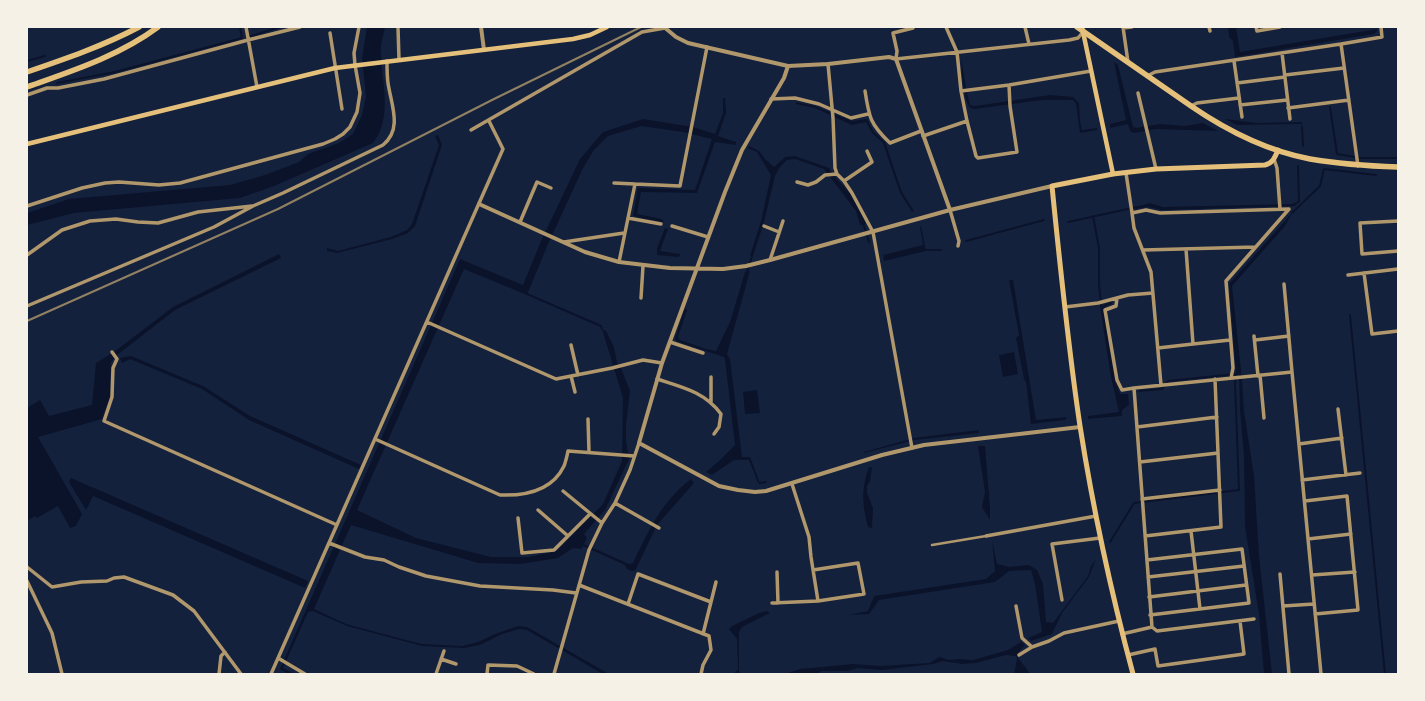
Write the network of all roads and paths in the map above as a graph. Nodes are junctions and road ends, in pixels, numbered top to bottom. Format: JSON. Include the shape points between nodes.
{"nodes":[{"id":1,"x":139,"y":27,"type":"edge"},
{"id":2,"x":158,"y":27,"type":"edge"},
{"id":3,"x":246,"y":27,"type":"edge"},
{"id":4,"x":300,"y":27,"type":"edge"},
{"id":5,"x":359,"y":27,"type":"edge"},
{"id":6,"x":398,"y":27,"type":"edge"},
{"id":7,"x":481,"y":27,"type":"edge"},
{"id":8,"x":607,"y":27,"type":"edge"},
{"id":9,"x":919,"y":27,"type":"edge"},
{"id":10,"x":946,"y":27,"type":"edge"},
{"id":11,"x":1025,"y":27,"type":"edge"},
{"id":12,"x":1077,"y":27,"type":"edge"},
{"id":13,"x":1132,"y":27,"type":"edge"},
{"id":14,"x":1256,"y":27,"type":"edge"},
{"id":15,"x":1280,"y":27,"type":"edge"},
{"id":16,"x":1381,"y":27,"type":"edge"},
{"id":17,"x":665,"y":28,"type":"edge"},
{"id":18,"x":912,"y":28,"type":"edge"},
{"id":19,"x":1123,"y":28,"type":"edge"},
{"id":20,"x":1083,"y":29,"type":"edge"},
{"id":21,"x":330,"y":33,"type":"dead end"},
{"id":22,"x":248,"y":40,"type":"junction"},
{"id":23,"x":1029,"y":44,"type":"junction"},
{"id":24,"x":1341,"y":44,"type":"junction"},
{"id":25,"x":707,"y":47,"type":"junction"},
{"id":26,"x":484,"y":50,"type":"junction"},
{"id":27,"x":957,"y":52,"type":"junction"},
{"id":28,"x":1282,"y":53,"type":"junction"},
{"id":29,"x":896,"y":59,"type":"junction"},
{"id":30,"x":399,"y":60,"type":"junction"},
{"id":31,"x":386,"y":61,"type":"junction"},
{"id":32,"x":1234,"y":61,"type":"junction"},
{"id":33,"x":1128,"y":63,"type":"junction"},
{"id":34,"x":356,"y":64,"type":"junction"},
{"id":35,"x":828,"y":64,"type":"junction"},
{"id":36,"x":788,"y":66,"type":"junction"},
{"id":37,"x":335,"y":68,"type":"junction"},
{"id":38,"x":1344,"y":68,"type":"junction"},
{"id":39,"x":1091,"y":71,"type":"junction"},
{"id":40,"x":27,"y":72,"type":"edge"},
{"id":41,"x":1147,"y":76,"type":"junction"},
{"id":42,"x":1285,"y":76,"type":"junction"},
{"id":43,"x":1237,"y":83,"type":"junction"},
{"id":44,"x":1009,"y":85,"type":"junction"},
{"id":45,"x":27,"y":87,"type":"edge"},
{"id":46,"x":257,"y":87,"type":"junction"},
{"id":47,"x":865,"y":91,"type":"dead end"},
{"id":48,"x":961,"y":91,"type":"junction"},
{"id":49,"x":1138,"y":93,"type":"dead end"},
{"id":50,"x":27,"y":95,"type":"edge"},
{"id":51,"x":1239,"y":98,"type":"junction"},
{"id":52,"x":771,"y":100,"type":"junction"},
{"id":53,"x":1288,"y":100,"type":"junction"},
{"id":54,"x":1349,"y":100,"type":"junction"},
{"id":55,"x":1240,"y":105,"type":"junction"},
{"id":56,"x":1191,"y":106,"type":"junction"},
{"id":57,"x":342,"y":108,"type":"dead end"},
{"id":58,"x":1288,"y":108,"type":"junction"},
{"id":59,"x":833,"y":110,"type":"junction"},
{"id":60,"x":868,"y":114,"type":"junction"},
{"id":61,"x":1242,"y":117,"type":"dead end"},
{"id":62,"x":1290,"y":119,"type":"dead end"},
{"id":63,"x":488,"y":121,"type":"junction"},
{"id":64,"x":967,"y":121,"type":"junction"},
{"id":65,"x":471,"y":130,"type":"dead end"},
{"id":66,"x":922,"y":133,"type":"junction"},
{"id":67,"x":27,"y":143,"type":"edge"},
{"id":68,"x":1278,"y":150,"type":"junction"},
{"id":69,"x":867,"y":151,"type":"dead end"},
{"id":70,"x":1274,"y":159,"type":"junction"},
{"id":71,"x":1357,"y":160,"type":"junction"},
{"id":72,"x":1398,"y":167,"type":"edge"},
{"id":73,"x":1156,"y":169,"type":"junction"},
{"id":74,"x":1126,"y":173,"type":"junction"},
{"id":75,"x":837,"y":174,"type":"junction"},
{"id":76,"x":1113,"y":174,"type":"junction"},
{"id":77,"x":844,"y":180,"type":"junction"},
{"id":78,"x":797,"y":182,"type":"dead end"},
{"id":79,"x":614,"y":183,"type":"dead end"},
{"id":80,"x":634,"y":184,"type":"junction"},
{"id":81,"x":1052,"y":186,"type":"junction"},
{"id":82,"x":551,"y":188,"type":"dead end"},
{"id":83,"x":479,"y":204,"type":"junction"},
{"id":84,"x":27,"y":206,"type":"edge"},
{"id":85,"x":253,"y":206,"type":"junction"},
{"id":86,"x":1280,"y":209,"type":"junction"},
{"id":87,"x":950,"y":210,"type":"junction"},
{"id":88,"x":1132,"y":213,"type":"junction"},
{"id":89,"x":628,"y":218,"type":"junction"},
{"id":90,"x":783,"y":221,"type":"dead end"},
{"id":91,"x":1398,"y":221,"type":"edge"},
{"id":92,"x":520,"y":222,"type":"junction"},
{"id":93,"x":662,"y":224,"type":"dead end"},
{"id":94,"x":672,"y":226,"type":"dead end"},
{"id":95,"x":764,"y":226,"type":"dead end"},
{"id":96,"x":779,"y":232,"type":"junction"},
{"id":97,"x":872,"y":232,"type":"junction"},
{"id":98,"x":624,"y":233,"type":"junction"},
{"id":99,"x":708,"y":238,"type":"junction"},
{"id":100,"x":564,"y":242,"type":"junction"},
{"id":101,"x":958,"y":246,"type":"dead end"},
{"id":102,"x":1256,"y":247,"type":"junction"},
{"id":103,"x":1186,"y":249,"type":"junction"},
{"id":104,"x":1144,"y":250,"type":"junction"},
{"id":105,"x":1398,"y":251,"type":"edge"},
{"id":106,"x":27,"y":255,"type":"edge"},
{"id":107,"x":770,"y":260,"type":"junction"},
{"id":108,"x":619,"y":262,"type":"junction"},
{"id":109,"x":642,"y":266,"type":"junction"},
{"id":110,"x":698,"y":268,"type":"junction"},
{"id":111,"x":1398,"y":269,"type":"edge"},
{"id":112,"x":1364,"y":273,"type":"junction"},
{"id":113,"x":1398,"y":274,"type":"edge"},
{"id":114,"x":1348,"y":275,"type":"dead end"},
{"id":115,"x":1284,"y":284,"type":"dead end"},
{"id":116,"x":1153,"y":293,"type":"junction"},
{"id":117,"x":641,"y":298,"type":"dead end"},
{"id":118,"x":1117,"y":298,"type":"junction"},
{"id":119,"x":27,"y":306,"type":"edge"},
{"id":120,"x":1065,"y":307,"type":"junction"},
{"id":121,"x":427,"y":322,"type":"junction"},
{"id":122,"x":1398,"y":330,"type":"edge"},
{"id":123,"x":1289,"y":336,"type":"junction"},
{"id":124,"x":1230,"y":340,"type":"junction"},
{"id":125,"x":670,"y":342,"type":"junction"},
{"id":126,"x":1193,"y":344,"type":"junction"},
{"id":127,"x":571,"y":345,"type":"dead end"},
{"id":128,"x":1158,"y":348,"type":"junction"},
{"id":129,"x":112,"y":352,"type":"dead end"},
{"id":130,"x":703,"y":353,"type":"dead end"},
{"id":131,"x":662,"y":363,"type":"junction"},
{"id":132,"x":1292,"y":372,"type":"junction"},
{"id":133,"x":578,"y":375,"type":"junction"},
{"id":134,"x":1259,"y":375,"type":"junction"},
{"id":135,"x":571,"y":376,"type":"junction"},
{"id":136,"x":711,"y":377,"type":"dead end"},
{"id":137,"x":1232,"y":377,"type":"junction"},
{"id":138,"x":657,"y":379,"type":"junction"},
{"id":139,"x":1215,"y":379,"type":"junction"},
{"id":140,"x":1161,"y":385,"type":"junction"},
{"id":141,"x":1134,"y":388,"type":"junction"},
{"id":142,"x":574,"y":392,"type":"dead end"},
{"id":143,"x":711,"y":403,"type":"junction"},
{"id":144,"x":1338,"y":409,"type":"dead end"},
{"id":145,"x":1217,"y":417,"type":"junction"},
{"id":146,"x":1264,"y":418,"type":"dead end"},
{"id":147,"x":588,"y":420,"type":"dead end"},
{"id":148,"x":1137,"y":427,"type":"junction"},
{"id":149,"x":1080,"y":428,"type":"junction"},
{"id":150,"x":714,"y":434,"type":"dead end"},
{"id":151,"x":1342,"y":438,"type":"junction"},
{"id":152,"x":375,"y":439,"type":"junction"},
{"id":153,"x":639,"y":443,"type":"junction"},
{"id":154,"x":1299,"y":444,"type":"junction"},
{"id":155,"x":912,"y":448,"type":"junction"},
{"id":156,"x":589,"y":452,"type":"junction"},
{"id":157,"x":1218,"y":453,"type":"junction"},
{"id":158,"x":634,"y":456,"type":"junction"},
{"id":159,"x":1140,"y":462,"type":"junction"},
{"id":160,"x":1360,"y":473,"type":"dead end"},
{"id":161,"x":1346,"y":474,"type":"junction"},
{"id":162,"x":1302,"y":480,"type":"junction"},
{"id":163,"x":792,"y":484,"type":"junction"},
{"id":164,"x":563,"y":491,"type":"dead end"},
{"id":165,"x":1220,"y":492,"type":"junction"},
{"id":166,"x":1142,"y":499,"type":"junction"},
{"id":167,"x":1304,"y":501,"type":"junction"},
{"id":168,"x":615,"y":503,"type":"junction"},
{"id":169,"x":538,"y":510,"type":"dead end"},
{"id":170,"x":590,"y":514,"type":"junction"},
{"id":171,"x":1096,"y":516,"type":"junction"},
{"id":172,"x":518,"y":518,"type":"dead end"},
{"id":173,"x":602,"y":523,"type":"junction"},
{"id":174,"x":337,"y":525,"type":"junction"},
{"id":175,"x":659,"y":528,"type":"dead end"},
{"id":176,"x":1191,"y":531,"type":"junction"},
{"id":177,"x":1351,"y":534,"type":"junction"},
{"id":178,"x":568,"y":536,"type":"junction"},
{"id":179,"x":986,"y":536,"type":"joint"},
{"id":180,"x":1145,"y":536,"type":"junction"},
{"id":181,"x":1100,"y":538,"type":"junction"},
{"id":182,"x":1308,"y":539,"type":"junction"},
{"id":183,"x":329,"y":543,"type":"junction"},
{"id":184,"x":932,"y":545,"type":"dead end"},
{"id":185,"x":1194,"y":555,"type":"junction"},
{"id":186,"x":1147,"y":560,"type":"junction"},
{"id":187,"x":27,"y":566,"type":"edge"},
{"id":188,"x":1244,"y":566,"type":"junction"},
{"id":189,"x":813,"y":570,"type":"junction"},
{"id":190,"x":777,"y":572,"type":"dead end"},
{"id":191,"x":1196,"y":572,"type":"junction"},
{"id":192,"x":1355,"y":572,"type":"junction"},
{"id":193,"x":1280,"y":574,"type":"dead end"},
{"id":194,"x":1312,"y":576,"type":"junction"},
{"id":195,"x":1148,"y":578,"type":"junction"},
{"id":196,"x":27,"y":581,"type":"edge"},
{"id":197,"x":716,"y":582,"type":"dead end"},
{"id":198,"x":579,"y":585,"type":"junction"},
{"id":199,"x":1246,"y":585,"type":"junction"},
{"id":200,"x":1198,"y":592,"type":"junction"},
{"id":201,"x":576,"y":593,"type":"junction"},
{"id":202,"x":1149,"y":597,"type":"junction"},
{"id":203,"x":1062,"y":600,"type":"dead end"},
{"id":204,"x":818,"y":601,"type":"junction"},
{"id":205,"x":711,"y":602,"type":"junction"},
{"id":206,"x":772,"y":603,"type":"dead end"},
{"id":207,"x":778,"y":603,"type":"junction"},
{"id":208,"x":628,"y":604,"type":"junction"},
{"id":209,"x":1314,"y":604,"type":"junction"},
{"id":210,"x":1016,"y":606,"type":"dead end"},
{"id":211,"x":1283,"y":606,"type":"junction"},
{"id":212,"x":1200,"y":609,"type":"junction"},
{"id":213,"x":1316,"y":614,"type":"junction"},
{"id":214,"x":1150,"y":615,"type":"junction"},
{"id":215,"x":1254,"y":619,"type":"dead end"},
{"id":216,"x":1119,"y":621,"type":"junction"},
{"id":217,"x":1240,"y":621,"type":"junction"},
{"id":218,"x":1152,"y":627,"type":"junction"},
{"id":219,"x":703,"y":634,"type":"junction"},
{"id":220,"x":1122,"y":634,"type":"junction"},
{"id":221,"x":1032,"y":647,"type":"junction"},
{"id":222,"x":444,"y":651,"type":"dead end"},
{"id":223,"x":225,"y":652,"type":"junction"},
{"id":224,"x":1019,"y":655,"type":"dead end"},
{"id":225,"x":1128,"y":655,"type":"junction"},
{"id":226,"x":278,"y":658,"type":"junction"},
{"id":227,"x":441,"y":659,"type":"junction"},
{"id":228,"x":456,"y":664,"type":"dead end"},
{"id":229,"x":62,"y":674,"type":"edge"},
{"id":230,"x":219,"y":674,"type":"edge"},
{"id":231,"x":241,"y":674,"type":"edge"},
{"id":232,"x":271,"y":674,"type":"edge"},
{"id":233,"x":305,"y":674,"type":"edge"},
{"id":234,"x":436,"y":674,"type":"edge"},
{"id":235,"x":487,"y":674,"type":"edge"},
{"id":236,"x":534,"y":674,"type":"edge"},
{"id":237,"x":555,"y":674,"type":"edge"},
{"id":238,"x":702,"y":674,"type":"edge"},
{"id":239,"x":1133,"y":674,"type":"edge"},
{"id":240,"x":1289,"y":674,"type":"edge"},
{"id":241,"x":1321,"y":674,"type":"edge"}],
"edges":[{"from":1,"to":40,"type":"highway","via":[[115,40]]},
{"from":2,"to":45,"type":"highway","via":[[100,60]]},
{"from":3,"to":22,"type":"street"},
{"from":4,"to":22,"type":"street"},
{"from":5,"to":34,"type":"street","via":[[354,53]]},
{"from":6,"to":30,"type":"street"},
{"from":7,"to":26,"type":"street"},
{"from":8,"to":26,"type":"main road","via":[[573,39]]},
{"from":9,"to":18,"type":"street"},
{"from":10,"to":27,"type":"street"},
{"from":11,"to":23,"type":"street"},
{"from":12,"to":20,"type":"highway"},
{"from":13,"to":19,"type":"street"},
{"from":14,"to":15,"type":"street","via":[[1257,31]]},
{"from":16,"to":24,"type":"street","via":[[1382,37]]},
{"from":17,"to":25,"type":"street","via":[[682,40]]},
{"from":17,"to":63,"type":"street","via":[[642,32]]},
{"from":18,"to":29,"type":"street","via":[[894,33]]},
{"from":19,"to":33,"type":"street"},
{"from":20,"to":23,"type":"street","via":[[1078,38]]},
{"from":20,"to":33,"type":"highway"},
{"from":20,"to":39,"type":"main road"},
{"from":21,"to":37,"type":"street"},
{"from":22,"to":46,"type":"street"},
{"from":22,"to":50,"type":"street","via":[[104,79],[47,88]]},
{"from":23,"to":27,"type":"street"},
{"from":24,"to":28,"type":"street"},
{"from":24,"to":38,"type":"street"},
{"from":25,"to":36,"type":"street"},
{"from":25,"to":80,"type":"street","via":[[680,186]]},
{"from":26,"to":30,"type":"main road"},
{"from":27,"to":29,"type":"street"},
{"from":27,"to":48,"type":"street"},
{"from":28,"to":32,"type":"street"},
{"from":28,"to":42,"type":"street"},
{"from":29,"to":35,"type":"street","via":[[889,57]]},
{"from":29,"to":66,"type":"street"},
{"from":30,"to":31,"type":"main road"},
{"from":31,"to":34,"type":"main road"},
{"from":31,"to":85,"type":"street","via":[[394,111],[390,140],[366,154]]},
{"from":32,"to":41,"type":"street","via":[[1155,72]]},
{"from":32,"to":43,"type":"street"},
{"from":33,"to":41,"type":"highway"},
{"from":34,"to":37,"type":"main road"},
{"from":34,"to":84,"type":"street","via":[[360,93],[356,112],[350,127],[335,139],[180,183],[105,183]]},
{"from":35,"to":36,"type":"street"},
{"from":35,"to":59,"type":"street"},
{"from":36,"to":52,"type":"street"},
{"from":37,"to":46,"type":"main road"},
{"from":37,"to":57,"type":"street"},
{"from":38,"to":42,"type":"street"},
{"from":38,"to":54,"type":"street"},
{"from":39,"to":44,"type":"street"},
{"from":39,"to":76,"type":"main road"},
{"from":41,"to":56,"type":"highway"},
{"from":42,"to":43,"type":"street"},
{"from":42,"to":53,"type":"street"},
{"from":43,"to":51,"type":"street"},
{"from":44,"to":48,"type":"street"},
{"from":44,"to":64,"type":"street","via":[[1017,152],[978,158]]},
{"from":46,"to":67,"type":"main road"},
{"from":47,"to":60,"type":"street"},
{"from":48,"to":64,"type":"street"},
{"from":49,"to":73,"type":"street"},
{"from":51,"to":55,"type":"street"},
{"from":51,"to":56,"type":"street"},
{"from":52,"to":59,"type":"street","via":[[795,98]]},
{"from":52,"to":99,"type":"street","via":[[742,150]]},
{"from":53,"to":55,"type":"street"},
{"from":53,"to":58,"type":"street"},
{"from":54,"to":58,"type":"street"},
{"from":54,"to":71,"type":"street"},
{"from":55,"to":61,"type":"street"},
{"from":56,"to":68,"type":"highway","via":[[1235,132]]},
{"from":58,"to":62,"type":"street"},
{"from":59,"to":60,"type":"street","via":[[851,118]]},
{"from":59,"to":75,"type":"street"},
{"from":60,"to":66,"type":"street","via":[[877,131],[890,143]]},
{"from":63,"to":65,"type":"street"},
{"from":63,"to":83,"type":"street","via":[[503,149]]},
{"from":64,"to":66,"type":"street"},
{"from":66,"to":87,"type":"street"},
{"from":68,"to":70,"type":"main road"},
{"from":68,"to":71,"type":"highway","via":[[1309,159]]},
{"from":69,"to":77,"type":"street","via":[[872,162]]},
{"from":70,"to":73,"type":"main road","via":[[1270,164],[1264,165]]},
{"from":70,"to":86,"type":"street"},
{"from":71,"to":72,"type":"highway"},
{"from":73,"to":74,"type":"main road"},
{"from":74,"to":76,"type":"main road"},
{"from":74,"to":88,"type":"street"},
{"from":75,"to":77,"type":"street"},
{"from":75,"to":78,"type":"street","via":[[825,175],[808,185]]},
{"from":76,"to":81,"type":"main road"},
{"from":77,"to":97,"type":"street"},
{"from":79,"to":80,"type":"street"},
{"from":80,"to":89,"type":"street"},
{"from":81,"to":87,"type":"street"},
{"from":81,"to":120,"type":"main road"},
{"from":82,"to":92,"type":"street","via":[[537,182]]},
{"from":83,"to":92,"type":"street"},
{"from":83,"to":121,"type":"street"},
{"from":85,"to":106,"type":"street","via":[[198,212],[158,223],[116,219],[90,221],[62,230]]},
{"from":85,"to":119,"type":"street","via":[[214,227]]},
{"from":86,"to":88,"type":"street","via":[[1160,214],[1146,210]]},
{"from":86,"to":102,"type":"street","via":[[1289,209]]},
{"from":87,"to":97,"type":"street"},
{"from":87,"to":101,"type":"street","via":[[960,241]]},
{"from":88,"to":104,"type":"street","via":[[1134,228]]},
{"from":89,"to":93,"type":"street"},
{"from":89,"to":98,"type":"street"},
{"from":90,"to":96,"type":"street"},
{"from":91,"to":105,"type":"street","via":[[1360,223],[1362,254]]},
{"from":92,"to":100,"type":"street"},
{"from":94,"to":99,"type":"street"},
{"from":95,"to":96,"type":"street"},
{"from":96,"to":107,"type":"street"},
{"from":97,"to":107,"type":"street"},
{"from":97,"to":155,"type":"street"},
{"from":98,"to":100,"type":"street"},
{"from":98,"to":108,"type":"street"},
{"from":99,"to":110,"type":"street"},
{"from":100,"to":108,"type":"street","via":[[599,257]]},
{"from":102,"to":103,"type":"street"},
{"from":102,"to":124,"type":"street","via":[[1226,281]]},
{"from":103,"to":104,"type":"street"},
{"from":103,"to":126,"type":"street"},
{"from":104,"to":116,"type":"street","via":[[1151,272]]},
{"from":107,"to":110,"type":"street","via":[[723,269]]},
{"from":108,"to":109,"type":"street"},
{"from":109,"to":110,"type":"street"},
{"from":109,"to":117,"type":"street"},
{"from":110,"to":125,"type":"street"},
{"from":111,"to":112,"type":"street"},
{"from":111,"to":113,"type":"street"},
{"from":112,"to":114,"type":"street"},
{"from":112,"to":122,"type":"street","via":[[1372,334]]},
{"from":115,"to":123,"type":"street"},
{"from":116,"to":118,"type":"street"},
{"from":116,"to":128,"type":"street"},
{"from":118,"to":120,"type":"street"},
{"from":118,"to":141,"type":"street","via":[[1116,306],[1105,310],[1117,380],[1122,390]]},
{"from":120,"to":149,"type":"main road"},
{"from":121,"to":135,"type":"street","via":[[556,379]]},
{"from":121,"to":152,"type":"street"},
{"from":123,"to":132,"type":"street"},
{"from":123,"to":134,"type":"street","via":[[1254,338]]},
{"from":124,"to":126,"type":"street"},
{"from":124,"to":137,"type":"street"},
{"from":125,"to":130,"type":"street"},
{"from":125,"to":131,"type":"street"},
{"from":126,"to":128,"type":"street"},
{"from":127,"to":133,"type":"street"},
{"from":128,"to":140,"type":"street"},
{"from":129,"to":174,"type":"street","via":[[117,359],[113,368],[112,397],[104,421]]},
{"from":131,"to":133,"type":"street","via":[[643,360]]},
{"from":131,"to":138,"type":"street"},
{"from":132,"to":134,"type":"street"},
{"from":132,"to":154,"type":"street"},
{"from":133,"to":135,"type":"street"},
{"from":134,"to":137,"type":"street"},
{"from":134,"to":146,"type":"street"},
{"from":135,"to":142,"type":"street"},
{"from":136,"to":143,"type":"street"},
{"from":137,"to":139,"type":"street"},
{"from":138,"to":143,"type":"street","via":[[693,390]]},
{"from":138,"to":153,"type":"street"},
{"from":139,"to":140,"type":"street"},
{"from":139,"to":145,"type":"street"},
{"from":140,"to":141,"type":"street"},
{"from":141,"to":148,"type":"street"},
{"from":143,"to":150,"type":"street","via":[[721,414],[719,426]]},
{"from":144,"to":151,"type":"street"},
{"from":145,"to":148,"type":"street"},
{"from":145,"to":157,"type":"street"},
{"from":147,"to":156,"type":"street"},
{"from":148,"to":159,"type":"street"},
{"from":149,"to":155,"type":"street"},
{"from":149,"to":171,"type":"main road"},
{"from":151,"to":154,"type":"street"},
{"from":151,"to":161,"type":"street"},
{"from":152,"to":156,"type":"street","via":[[500,495],[514,496],[541,489],[556,478],[564,465],[568,451]]},
{"from":152,"to":174,"type":"street"},
{"from":153,"to":158,"type":"street"},
{"from":153,"to":163,"type":"street","via":[[718,486],[760,492]]},
{"from":154,"to":162,"type":"street"},
{"from":155,"to":163,"type":"street"},
{"from":156,"to":158,"type":"street"},
{"from":157,"to":159,"type":"street"},
{"from":157,"to":165,"type":"street"},
{"from":158,"to":168,"type":"street"},
{"from":159,"to":166,"type":"street"},
{"from":160,"to":161,"type":"street"},
{"from":161,"to":162,"type":"street"},
{"from":162,"to":167,"type":"street"},
{"from":163,"to":189,"type":"street","via":[[809,537]]},
{"from":164,"to":170,"type":"street"},
{"from":165,"to":166,"type":"street"},
{"from":165,"to":176,"type":"street","via":[[1221,527]]},
{"from":166,"to":180,"type":"street"},
{"from":167,"to":177,"type":"street","via":[[1347,496]]},
{"from":167,"to":182,"type":"street"},
{"from":168,"to":173,"type":"street"},
{"from":168,"to":175,"type":"street"},
{"from":169,"to":178,"type":"street"},
{"from":170,"to":173,"type":"street"},
{"from":170,"to":178,"type":"street"},
{"from":171,"to":179,"type":"street"},
{"from":171,"to":181,"type":"main road"},
{"from":172,"to":178,"type":"street","via":[[522,554],[554,550]]},
{"from":173,"to":198,"type":"street","via":[[589,550]]},
{"from":174,"to":183,"type":"street"},
{"from":176,"to":180,"type":"street"},
{"from":176,"to":185,"type":"street"},
{"from":177,"to":182,"type":"street"},
{"from":177,"to":192,"type":"street"},
{"from":179,"to":184,"type":"street"},
{"from":180,"to":186,"type":"street"},
{"from":181,"to":203,"type":"street","via":[[1052,544]]},
{"from":181,"to":216,"type":"main road"},
{"from":182,"to":194,"type":"street"},
{"from":183,"to":201,"type":"street","via":[[426,576],[480,586]]},
{"from":183,"to":226,"type":"street"},
{"from":185,"to":186,"type":"street"},
{"from":185,"to":188,"type":"street","via":[[1242,549]]},
{"from":185,"to":191,"type":"street"},
{"from":186,"to":195,"type":"street"},
{"from":187,"to":223,"type":"street","via":[[52,587],[124,578],[174,595],[194,611]]},
{"from":188,"to":191,"type":"street"},
{"from":188,"to":199,"type":"street"},
{"from":189,"to":204,"type":"street"},
{"from":189,"to":204,"type":"street","via":[[858,563],[864,594]]},
{"from":190,"to":207,"type":"street"},
{"from":191,"to":195,"type":"street"},
{"from":191,"to":200,"type":"street"},
{"from":192,"to":194,"type":"street"},
{"from":192,"to":213,"type":"street","via":[[1358,610]]},
{"from":193,"to":211,"type":"street"},
{"from":194,"to":209,"type":"street"},
{"from":195,"to":202,"type":"street"},
{"from":196,"to":229,"type":"street","via":[[52,633]]},
{"from":197,"to":205,"type":"street"},
{"from":198,"to":201,"type":"street"},
{"from":198,"to":208,"type":"street"},
{"from":199,"to":200,"type":"street"},
{"from":199,"to":212,"type":"street","via":[[1249,603]]},
{"from":200,"to":202,"type":"street"},
{"from":200,"to":212,"type":"street"},
{"from":201,"to":237,"type":"street"},
{"from":202,"to":214,"type":"street"},
{"from":204,"to":207,"type":"street"},
{"from":205,"to":208,"type":"street","via":[[638,574]]},
{"from":205,"to":219,"type":"street"},
{"from":206,"to":207,"type":"street"},
{"from":208,"to":219,"type":"street"},
{"from":209,"to":211,"type":"street"},
{"from":209,"to":213,"type":"street"},
{"from":210,"to":221,"type":"street","via":[[1022,638]]},
{"from":211,"to":240,"type":"street"},
{"from":212,"to":214,"type":"street"},
{"from":213,"to":241,"type":"street"},
{"from":214,"to":218,"type":"street"},
{"from":215,"to":217,"type":"street"},
{"from":216,"to":220,"type":"main road"},
{"from":216,"to":221,"type":"street","via":[[1064,633]]},
{"from":217,"to":218,"type":"street","via":[[1157,631]]},
{"from":217,"to":225,"type":"street","via":[[1244,654],[1158,666],[1155,649]]},
{"from":218,"to":220,"type":"street"},
{"from":219,"to":238,"type":"street","via":[[709,636],[711,650],[703,665]]},
{"from":220,"to":225,"type":"main road"},
{"from":221,"to":224,"type":"street"},
{"from":222,"to":227,"type":"street"},
{"from":223,"to":230,"type":"street","via":[[221,656]]},
{"from":223,"to":231,"type":"street"},
{"from":225,"to":239,"type":"main road"},
{"from":226,"to":232,"type":"street"},
{"from":226,"to":233,"type":"street"},
{"from":227,"to":228,"type":"street"},
{"from":227,"to":234,"type":"street"},
{"from":235,"to":236,"type":"street","via":[[488,665],[517,666]]}]}
